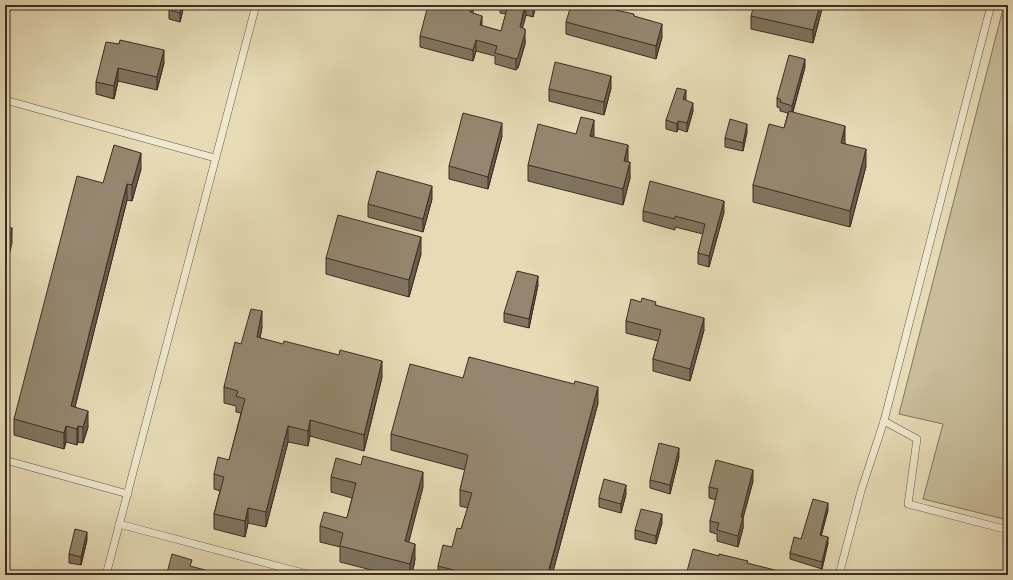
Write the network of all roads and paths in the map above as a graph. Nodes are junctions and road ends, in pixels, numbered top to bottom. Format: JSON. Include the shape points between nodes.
{"nodes":[{"id":1,"x":256,"y":5,"type":"edge"},
{"id":2,"x":991,"y":5,"type":"edge"},
{"id":3,"x":5,"y":100,"type":"edge"},
{"id":4,"x":215,"y":158,"type":"junction"},
{"id":5,"x":884,"y":421,"type":"junction"},
{"id":6,"x":5,"y":460,"type":"edge"},
{"id":7,"x":128,"y":494,"type":"junction"},
{"id":8,"x":119,"y":524,"type":"junction"},
{"id":9,"x":1008,"y":530,"type":"edge"},
{"id":10,"x":106,"y":575,"type":"edge"},
{"id":11,"x":310,"y":575,"type":"edge"},
{"id":12,"x":839,"y":575,"type":"edge"}],
"edges":[{"from":1,"to":4,"type":"lane"},
{"from":2,"to":5,"type":"lane"},
{"from":3,"to":4,"type":"lane"},
{"from":4,"to":7,"type":"lane"},
{"from":5,"to":9,"type":"lane","via":[[918,439],[908,504]]},
{"from":5,"to":12,"type":"lane","via":[[861,491]]},
{"from":6,"to":7,"type":"lane"},
{"from":7,"to":8,"type":"lane"},
{"from":8,"to":10,"type":"lane"},
{"from":8,"to":11,"type":"lane"}]}
